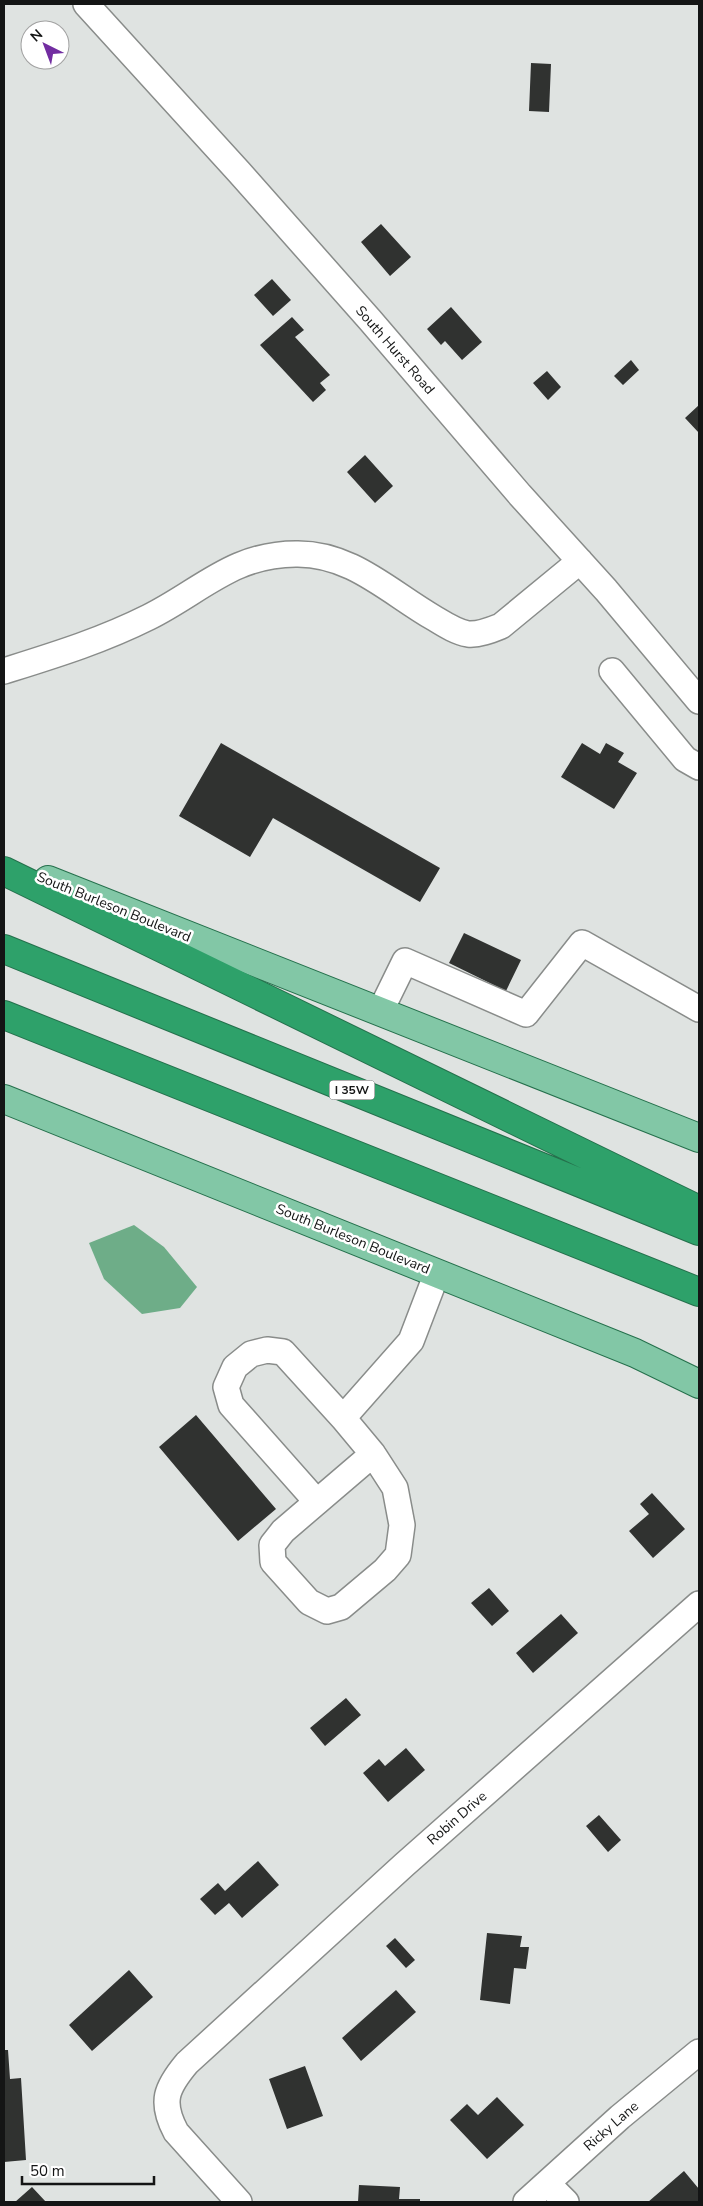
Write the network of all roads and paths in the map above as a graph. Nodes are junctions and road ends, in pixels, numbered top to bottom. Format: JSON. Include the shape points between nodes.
{"nodes":[{"id":1,"x":86,"y":4,"type":"edge"},
{"id":2,"x":580,"y":561,"type":"junction"},
{"id":3,"x":4,"y":671,"type":"edge"},
{"id":4,"x":612,"y":671,"type":"dead end"},
{"id":5,"x":699,"y":701,"type":"edge"},
{"id":6,"x":699,"y":767,"type":"edge"},
{"id":7,"x":4,"y":863,"type":"edge"},
{"id":8,"x":4,"y":871,"type":"edge"},
{"id":9,"x":4,"y":949,"type":"edge"},
{"id":10,"x":699,"y":1010,"type":"edge"},
{"id":11,"x":380,"y":1012,"type":"junction"},
{"id":12,"x":4,"y":1015,"type":"edge"},
{"id":13,"x":4,"y":1099,"type":"edge"},
{"id":14,"x":699,"y":1138,"type":"edge"},
{"id":15,"x":699,"y":1210,"type":"edge"},
{"id":16,"x":699,"y":1231,"type":"edge"},
{"id":17,"x":438,"y":1273,"type":"junction"},
{"id":18,"x":699,"y":1292,"type":"edge"},
{"id":19,"x":699,"y":1384,"type":"edge"},
{"id":20,"x":343,"y":1418,"type":"junction"},
{"id":21,"x":372,"y":1454,"type":"junction"},
{"id":22,"x":317,"y":1502,"type":"junction"},
{"id":23,"x":699,"y":1604,"type":"edge"},
{"id":24,"x":699,"y":2052,"type":"edge"},
{"id":25,"x":547,"y":2183,"type":"junction"},
{"id":26,"x":239,"y":2202,"type":"edge"},
{"id":27,"x":526,"y":2202,"type":"edge"},
{"id":28,"x":566,"y":2202,"type":"edge"}],
"edges":[{"from":1,"to":2,"type":"street","name":"South Hurst Road","via":[[239,172]]},
{"from":2,"to":3,"type":"street","via":[[501,626],[468,634],[413,606],[362,570],[331,557],[296,554],[261,557],[236,565],[151,616],[95,643]]},
{"from":2,"to":5,"type":"street","name":"South Hurst Road"},
{"from":4,"to":6,"type":"street","via":[[685,759]]},
{"from":7,"to":11,"type":"main road","name":"South Burleson Boulevard"},
{"from":8,"to":15,"type":"highway"},
{"from":9,"to":16,"type":"highway","number":"I 35W"},
{"from":10,"to":11,"type":"street","via":[[582,943],[526,1014],[405,961]]},
{"from":11,"to":14,"type":"main road","name":"South Burleson Boulevard"},
{"from":12,"to":18,"type":"highway"},
{"from":13,"to":17,"type":"main road","name":"South Burleson Boulevard"},
{"from":17,"to":19,"type":"main road","name":"South Burleson Boulevard","via":[[635,1353]]},
{"from":17,"to":20,"type":"street","via":[[411,1341]]},
{"from":20,"to":21,"type":"street"},
{"from":20,"to":22,"type":"street","via":[[282,1352],[267,1350],[251,1354],[235,1367],[226,1387],[231,1405]]},
{"from":21,"to":22,"type":"street"},
{"from":21,"to":22,"type":"street","via":[[395,1488],[402,1525],[398,1555],[385,1570],[341,1606],[326,1611],[309,1602],[273,1562],[272,1545],[283,1531]]},
{"from":23,"to":26,"type":"street","name":"Robin Drive","via":[[404,1865],[187,2063],[172,2081],[166,2104],[176,2132]]},
{"from":24,"to":25,"type":"street","name":"Ricky Lane","via":[[620,2116]]},
{"from":25,"to":27,"type":"street","name":"Ricky Lane"},
{"from":25,"to":28,"type":"street"}]}
